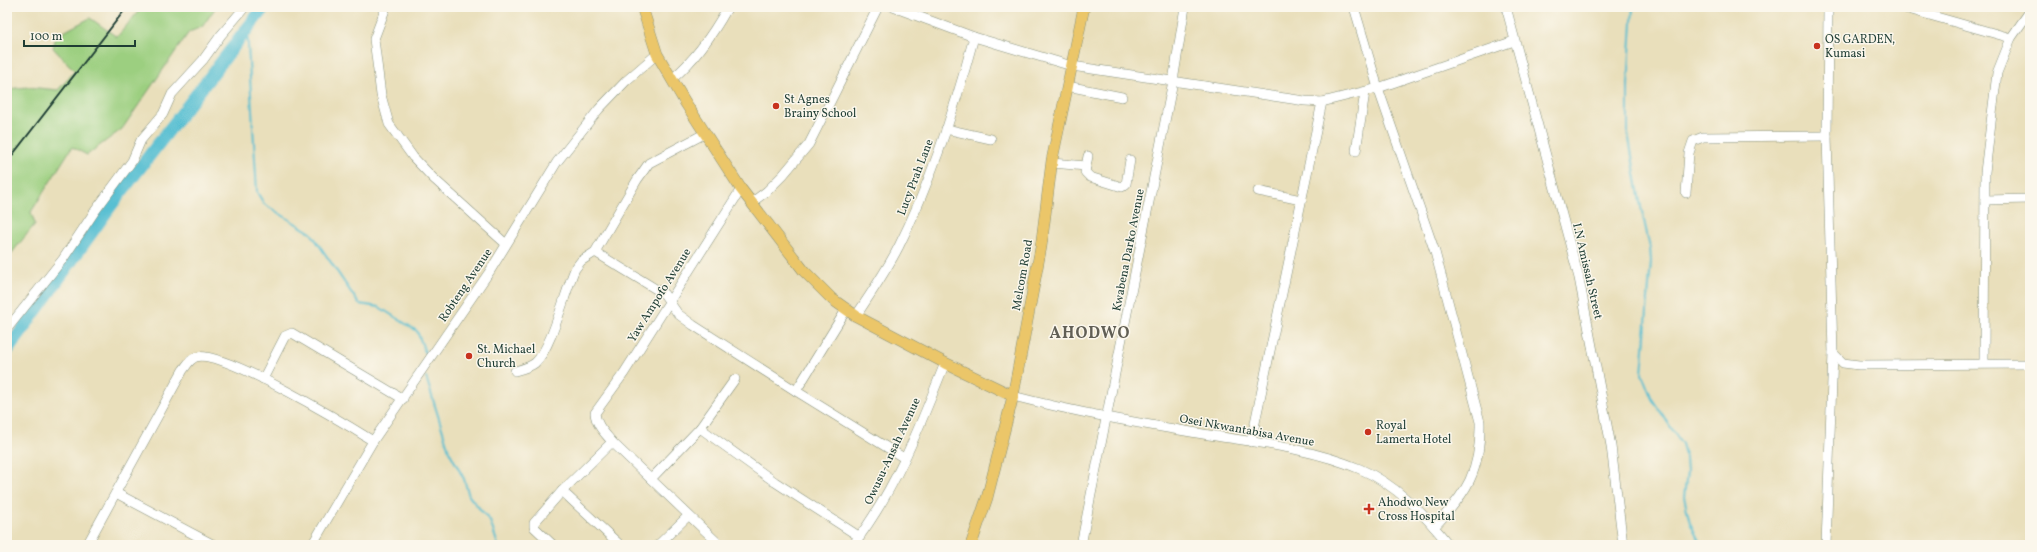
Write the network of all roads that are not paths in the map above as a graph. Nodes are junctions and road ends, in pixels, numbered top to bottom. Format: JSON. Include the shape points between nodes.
{"nodes":[{"id":1,"x":245,"y":7,"type":"edge"},
{"id":2,"x":386,"y":7,"type":"edge"},
{"id":3,"x":642,"y":7,"type":"edge"},
{"id":4,"x":728,"y":7,"type":"edge"},
{"id":5,"x":878,"y":7,"type":"edge"},
{"id":6,"x":893,"y":7,"type":"edge"},
{"id":7,"x":1084,"y":7,"type":"edge"},
{"id":8,"x":1185,"y":7,"type":"edge"},
{"id":9,"x":1354,"y":7,"type":"edge"},
{"id":10,"x":1506,"y":7,"type":"edge"},
{"id":11,"x":1828,"y":7,"type":"edge"},
{"id":12,"x":1901,"y":7,"type":"edge"},
{"id":13,"x":2030,"y":11,"type":"edge"},
{"id":14,"x":974,"y":37,"type":"junction"},
{"id":15,"x":2011,"y":38,"type":"junction"},
{"id":16,"x":1514,"y":41,"type":"junction"},
{"id":17,"x":657,"y":54,"type":"junction"},
{"id":18,"x":1072,"y":66,"type":"junction"},
{"id":19,"x":672,"y":79,"type":"junction"},
{"id":20,"x":1174,"y":81,"type":"junction"},
{"id":21,"x":1067,"y":86,"type":"junction"},
{"id":22,"x":1378,"y":88,"type":"junction"},
{"id":23,"x":1365,"y":92,"type":"junction"},
{"id":24,"x":1122,"y":97,"type":"dead end"},
{"id":25,"x":1322,"y":102,"type":"junction"},
{"id":26,"x":946,"y":129,"type":"junction"},
{"id":27,"x":706,"y":133,"type":"junction"},
{"id":28,"x":1827,"y":136,"type":"junction"},
{"id":29,"x":991,"y":139,"type":"dead end"},
{"id":30,"x":1356,"y":152,"type":"dead end"},
{"id":31,"x":1088,"y":156,"type":"dead end"},
{"id":32,"x":1130,"y":160,"type":"dead end"},
{"id":33,"x":1052,"y":163,"type":"junction"},
{"id":34,"x":1086,"y":166,"type":"junction"},
{"id":35,"x":741,"y":189,"type":"junction"},
{"id":36,"x":1258,"y":191,"type":"dead end"},
{"id":37,"x":1686,"y":193,"type":"dead end"},
{"id":38,"x":2030,"y":199,"type":"edge"},
{"id":39,"x":1302,"y":200,"type":"junction"},
{"id":40,"x":1985,"y":200,"type":"junction"},
{"id":41,"x":751,"y":203,"type":"junction"},
{"id":42,"x":506,"y":244,"type":"junction"},
{"id":43,"x":595,"y":252,"type":"junction"},
{"id":44,"x":670,"y":301,"type":"junction"},
{"id":45,"x":846,"y":310,"type":"junction"},
{"id":46,"x":856,"y":316,"type":"junction"},
{"id":47,"x":7,"y":329,"type":"edge"},
{"id":48,"x":1832,"y":353,"type":"junction"},
{"id":49,"x":945,"y":363,"type":"junction"},
{"id":50,"x":1843,"y":363,"type":"junction"},
{"id":51,"x":1984,"y":363,"type":"junction"},
{"id":52,"x":2030,"y":364,"type":"edge"},
{"id":53,"x":516,"y":371,"type":"dead end"},
{"id":54,"x":1831,"y":376,"type":"junction"},
{"id":55,"x":263,"y":379,"type":"junction"},
{"id":56,"x":736,"y":379,"type":"dead end"},
{"id":57,"x":796,"y":392,"type":"junction"},
{"id":58,"x":1013,"y":396,"type":"junction"},
{"id":59,"x":403,"y":399,"type":"junction"},
{"id":60,"x":1106,"y":418,"type":"junction"},
{"id":61,"x":700,"y":428,"type":"junction"},
{"id":62,"x":373,"y":441,"type":"junction"},
{"id":63,"x":612,"y":442,"type":"junction"},
{"id":64,"x":1251,"y":442,"type":"junction"},
{"id":65,"x":904,"y":458,"type":"junction"},
{"id":66,"x":651,"y":480,"type":"junction"},
{"id":67,"x":562,"y":491,"type":"junction"},
{"id":68,"x":116,"y":493,"type":"junction"},
{"id":69,"x":688,"y":516,"type":"junction"},
{"id":70,"x":1434,"y":527,"type":"junction"},
{"id":71,"x":860,"y":537,"type":"junction"},
{"id":72,"x":210,"y":544,"type":"edge"},
{"id":73,"x":88,"y":545,"type":"edge"},
{"id":74,"x":312,"y":545,"type":"edge"},
{"id":75,"x":553,"y":545,"type":"edge"},
{"id":76,"x":620,"y":545,"type":"edge"},
{"id":77,"x":658,"y":545,"type":"edge"},
{"id":78,"x":720,"y":545,"type":"edge"},
{"id":79,"x":853,"y":545,"type":"edge"},
{"id":80,"x":971,"y":545,"type":"edge"},
{"id":81,"x":1081,"y":545,"type":"edge"},
{"id":82,"x":1449,"y":545,"type":"edge"},
{"id":83,"x":1623,"y":545,"type":"edge"},
{"id":84,"x":1826,"y":545,"type":"edge"}],
"edges":[{"from":1,"to":47,"type":"street","via":[[172,94],[163,114],[141,140],[132,161],[63,259]]},
{"from":2,"to":42,"type":"street","via":[[374,39],[381,95],[389,124],[413,157],[433,178]]},
{"from":3,"to":17,"type":"main road"},
{"from":4,"to":19,"type":"street","via":[[699,52],[686,68]]},
{"from":5,"to":41,"type":"street","via":[[809,144],[783,175]]},
{"from":6,"to":14,"type":"street"},
{"from":7,"to":18,"type":"main road","name":"Melcom Road"},
{"from":8,"to":20,"type":"street","name":"Kwabena Darko Avenue"},
{"from":9,"to":22,"type":"street"},
{"from":10,"to":16,"type":"street","name":"I.N Amissah Street"},
{"from":11,"to":28,"type":"street"},
{"from":12,"to":15,"type":"street"},
{"from":13,"to":15,"type":"street"},
{"from":14,"to":18,"type":"street"},
{"from":14,"to":26,"type":"street","name":"Lucy Prah Lane"},
{"from":15,"to":40,"type":"street","via":[[1997,73]]},
{"from":16,"to":22,"type":"street"},
{"from":16,"to":83,"type":"street","name":"I.N Amissah Street","via":[[1579,278],[1611,446]]},
{"from":17,"to":19,"type":"main road"},
{"from":17,"to":42,"type":"street","name":"Robteng Avenue","via":[[626,81],[578,134],[557,162]]},
{"from":18,"to":20,"type":"street"},
{"from":18,"to":21,"type":"main road","name":"Melcom Road"},
{"from":19,"to":27,"type":"main road"},
{"from":20,"to":25,"type":"street"},
{"from":20,"to":60,"type":"street","name":"Kwabena Darko Avenue"},
{"from":21,"to":24,"type":"street"},
{"from":21,"to":33,"type":"main road","name":"Melcom Road"},
{"from":22,"to":23,"type":"street"},
{"from":22,"to":70,"type":"street","via":[[1435,252],[1480,422],[1481,443],[1468,487]]},
{"from":23,"to":25,"type":"street"},
{"from":23,"to":30,"type":"street"},
{"from":25,"to":39,"type":"street"},
{"from":26,"to":29,"type":"street"},
{"from":26,"to":46,"type":"street","name":"Lucy Prah Lane","via":[[899,247]]},
{"from":27,"to":35,"type":"main road"},
{"from":27,"to":43,"type":"street","via":[[649,163]]},
{"from":28,"to":37,"type":"street","via":[[1702,137],[1693,142],[1689,153]]},
{"from":28,"to":48,"type":"street"},
{"from":31,"to":34,"type":"street"},
{"from":32,"to":34,"type":"street","via":[[1126,184],[1122,187],[1090,177],[1085,172]]},
{"from":33,"to":34,"type":"street"},
{"from":33,"to":58,"type":"main road","name":"Melcom Road","via":[[1041,247]]},
{"from":35,"to":41,"type":"main road"},
{"from":35,"to":44,"type":"street","name":"Yaw Ampofo Avenue"},
{"from":36,"to":39,"type":"street"},
{"from":38,"to":40,"type":"street"},
{"from":39,"to":64,"type":"street"},
{"from":40,"to":51,"type":"street"},
{"from":41,"to":45,"type":"main road","via":[[804,270]]},
{"from":42,"to":59,"type":"street","name":"Robteng Avenue"},
{"from":43,"to":44,"type":"street","via":[[655,288]]},
{"from":43,"to":53,"type":"street","via":[[576,269],[540,358],[534,364]]},
{"from":44,"to":57,"type":"street","via":[[678,314],[693,325]]},
{"from":44,"to":63,"type":"street","name":"Yaw Ampofo Avenue","via":[[595,413],[599,426]]},
{"from":45,"to":46,"type":"main road"},
{"from":45,"to":57,"type":"street"},
{"from":46,"to":49,"type":"main road"},
{"from":48,"to":50,"type":"street"},
{"from":48,"to":54,"type":"street"},
{"from":49,"to":58,"type":"main road"},
{"from":49,"to":65,"type":"street","name":"Owusu-Ansah Avenue"},
{"from":50,"to":51,"type":"street"},
{"from":50,"to":54,"type":"street"},
{"from":51,"to":52,"type":"street"},
{"from":54,"to":84,"type":"street"},
{"from":55,"to":59,"type":"street","via":[[285,336],[292,333]]},
{"from":55,"to":62,"type":"street","via":[[321,409]]},
{"from":55,"to":68,"type":"street","via":[[212,358],[196,357],[191,360],[183,370]]},
{"from":56,"to":61,"type":"street"},
{"from":57,"to":65,"type":"street"},
{"from":58,"to":60,"type":"street","name":"Osei Nkwantabisa Avenue"},
{"from":58,"to":80,"type":"main road","name":"Melcom Road","via":[[987,498]]},
{"from":59,"to":62,"type":"street","name":"Robteng Avenue"},
{"from":60,"to":64,"type":"street","name":"Osei Nkwantabisa Avenue"},
{"from":60,"to":81,"type":"street","name":"Kwabena Darko Avenue"},
{"from":61,"to":66,"type":"street"},
{"from":61,"to":71,"type":"street","via":[[775,482]]},
{"from":62,"to":74,"type":"street","name":"Robteng Avenue"},
{"from":63,"to":66,"type":"street"},
{"from":63,"to":67,"type":"street"},
{"from":64,"to":70,"type":"street","name":"Osei Nkwantabisa Avenue","via":[[1316,455],[1360,469],[1391,488]]},
{"from":65,"to":71,"type":"street","name":"Owusu-Ansah Avenue","via":[[888,492]]},
{"from":66,"to":69,"type":"street"},
{"from":67,"to":75,"type":"street","via":[[534,523],[534,527]]},
{"from":67,"to":76,"type":"street"},
{"from":68,"to":72,"type":"street"},
{"from":68,"to":73,"type":"street"},
{"from":69,"to":77,"type":"street"},
{"from":69,"to":78,"type":"street"},
{"from":70,"to":82,"type":"street","name":"Osei Nkwantabisa Avenue"},
{"from":71,"to":79,"type":"street","name":"Owusu-Ansah Avenue"}]}
